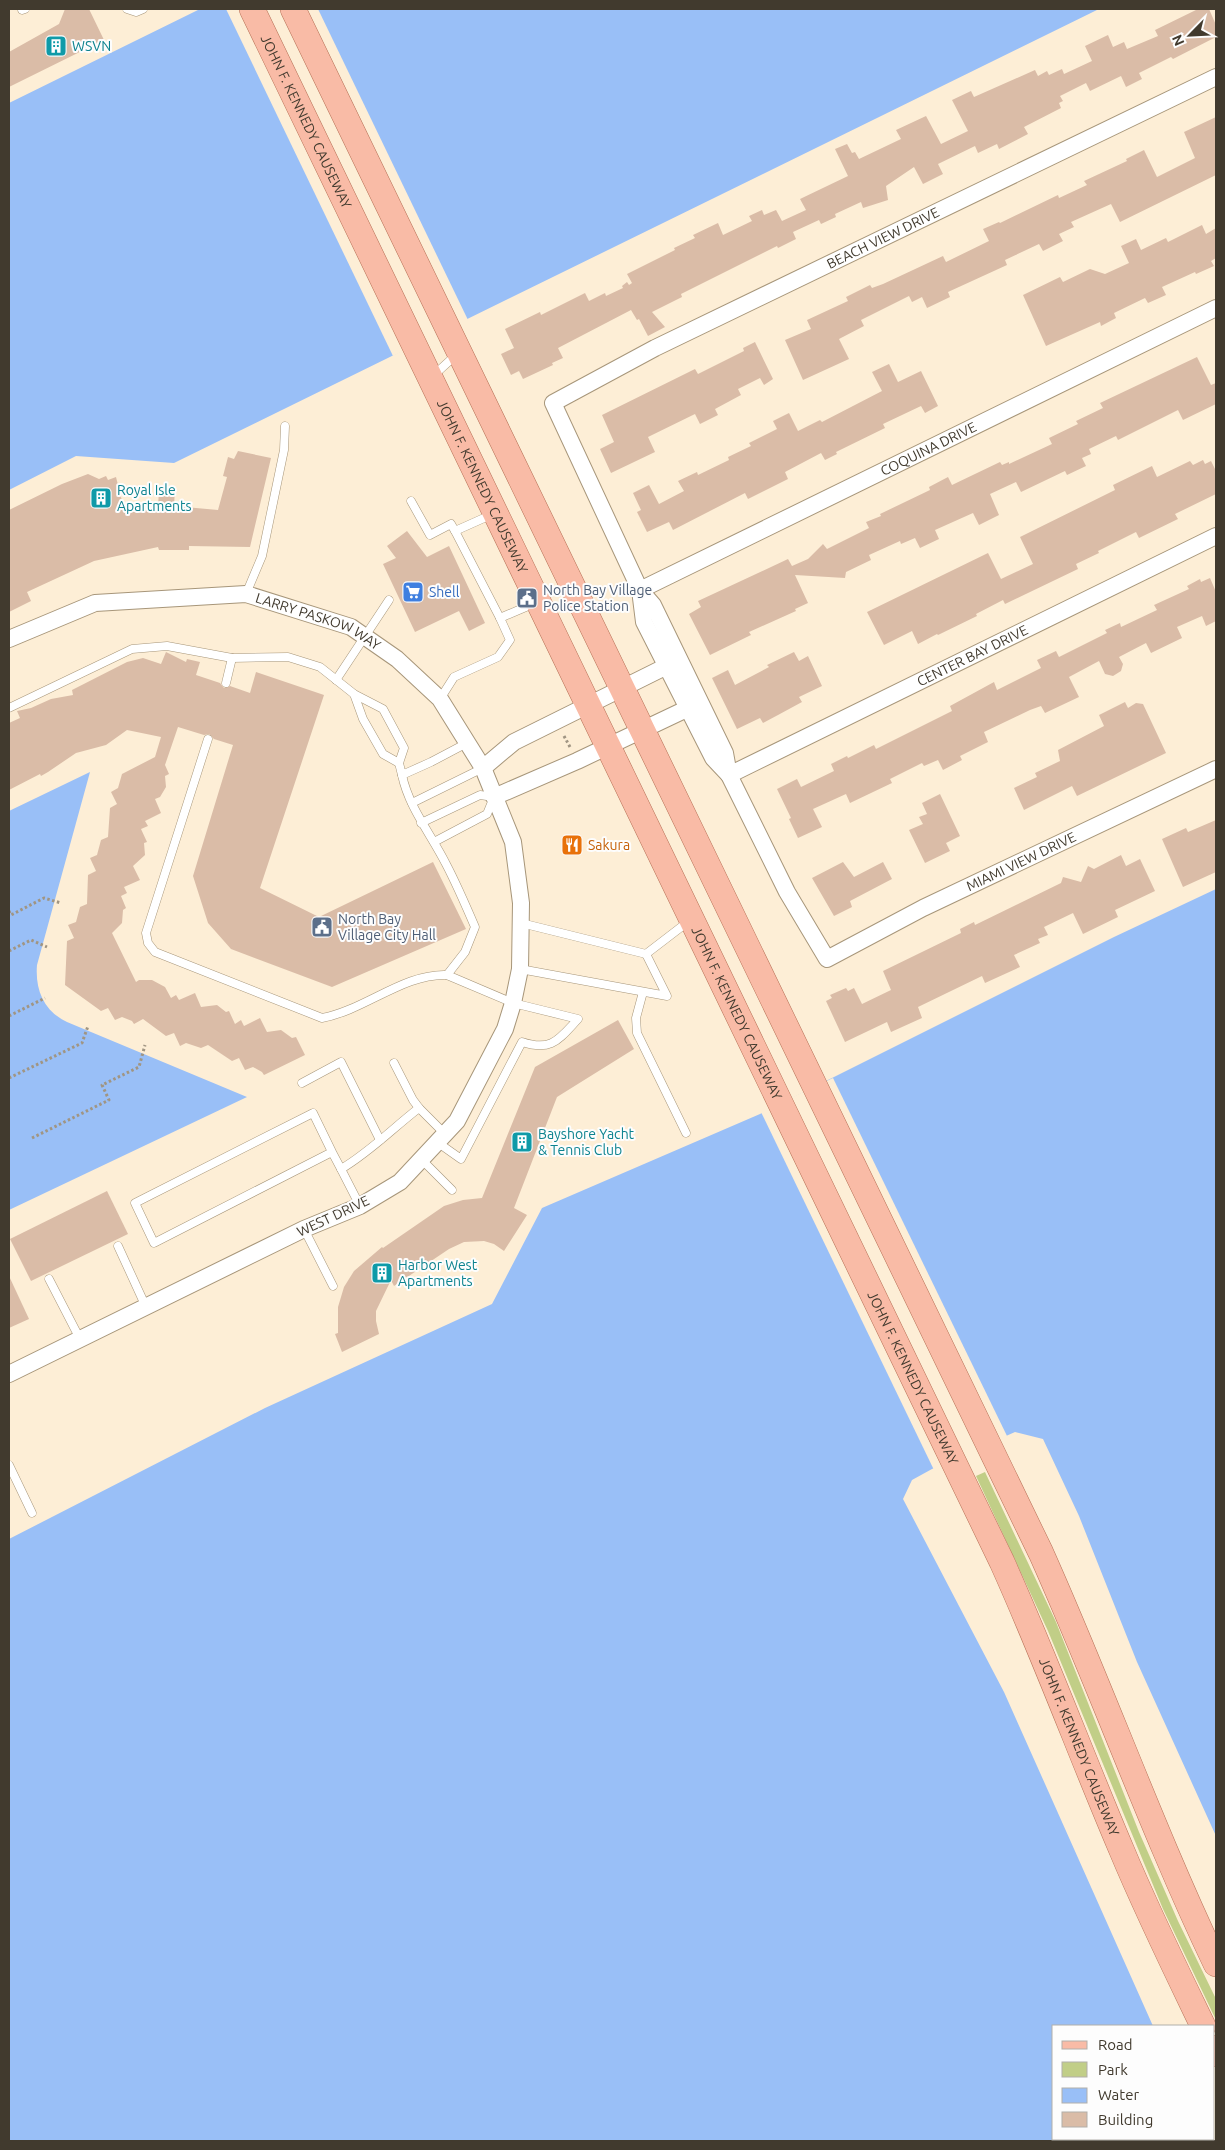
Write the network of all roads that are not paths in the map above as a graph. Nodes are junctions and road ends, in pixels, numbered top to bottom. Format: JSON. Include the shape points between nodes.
{"nodes":[{"id":1,"x":127,"y":9,"type":"edge"},
{"id":2,"x":143,"y":9,"type":"edge"},
{"id":3,"x":252,"y":9,"type":"edge"},
{"id":4,"x":293,"y":9,"type":"edge"},
{"id":5,"x":1216,"y":77,"type":"edge"},
{"id":6,"x":1216,"y":308,"type":"edge"},
{"id":7,"x":457,"y":346,"type":"junction"},
{"id":8,"x":425,"y":367,"type":"junction"},
{"id":9,"x":285,"y":426,"type":"dead end"},
{"id":10,"x":411,"y":501,"type":"dead end"},
{"id":11,"x":497,"y":513,"type":"junction"},
{"id":12,"x":455,"y":531,"type":"junction"},
{"id":13,"x":1216,"y":536,"type":"edge"},
{"id":14,"x":640,"y":590,"type":"junction"},
{"id":15,"x":246,"y":594,"type":"junction"},
{"id":16,"x":389,"y":600,"type":"dead end"},
{"id":17,"x":540,"y":601,"type":"junction"},
{"id":18,"x":500,"y":618,"type":"junction"},
{"id":19,"x":365,"y":636,"type":"junction"},
{"id":20,"x":9,"y":640,"type":"edge"},
{"id":21,"x":232,"y":658,"type":"junction"},
{"id":22,"x":673,"y":663,"type":"junction"},
{"id":23,"x":336,"y":680,"type":"junction"},
{"id":24,"x":226,"y":683,"type":"dead end"},
{"id":25,"x":622,"y":689,"type":"junction"},
{"id":26,"x":354,"y":694,"type":"junction"},
{"id":27,"x":440,"y":699,"type":"junction"},
{"id":28,"x":590,"y":705,"type":"junction"},
{"id":29,"x":694,"y":705,"type":"junction"},
{"id":30,"x":9,"y":708,"type":"edge"},
{"id":31,"x":642,"y":730,"type":"junction"},
{"id":32,"x":208,"y":738,"type":"dead end"},
{"id":33,"x":467,"y":743,"type":"junction"},
{"id":34,"x":609,"y":746,"type":"junction"},
{"id":35,"x":399,"y":763,"type":"junction"},
{"id":36,"x":483,"y":768,"type":"junction"},
{"id":37,"x":1216,"y":769,"type":"edge"},
{"id":38,"x":402,"y":775,"type":"junction"},
{"id":39,"x":729,"y":775,"type":"junction"},
{"id":40,"x":494,"y":796,"type":"junction"},
{"id":41,"x":412,"y":803,"type":"junction"},
{"id":42,"x":421,"y":823,"type":"junction"},
{"id":43,"x":434,"y":842,"type":"junction"},
{"id":44,"x":521,"y":903,"type":"joint"},
{"id":45,"x":692,"y":918,"type":"junction"},
{"id":46,"x":521,"y":923,"type":"junction"},
{"id":47,"x":646,"y":954,"type":"junction"},
{"id":48,"x":520,"y":969,"type":"junction"},
{"id":49,"x":447,"y":976,"type":"junction"},
{"id":50,"x":643,"y":992,"type":"junction"},
{"id":51,"x":513,"y":1003,"type":"junction"},
{"id":52,"x":394,"y":1063,"type":"dead end"},
{"id":53,"x":302,"y":1083,"type":"dead end"},
{"id":54,"x":419,"y":1108,"type":"junction"},
{"id":55,"x":686,"y":1133,"type":"dead end"},
{"id":56,"x":441,"y":1138,"type":"junction"},
{"id":57,"x":380,"y":1140,"type":"junction"},
{"id":58,"x":332,"y":1152,"type":"junction"},
{"id":59,"x":421,"y":1159,"type":"junction"},
{"id":60,"x":341,"y":1169,"type":"junction"},
{"id":61,"x":452,"y":1190,"type":"dead end"},
{"id":62,"x":360,"y":1206,"type":"junction"},
{"id":63,"x":304,"y":1229,"type":"junction"},
{"id":64,"x":118,"y":1246,"type":"dead end"},
{"id":65,"x":49,"y":1279,"type":"dead end"},
{"id":66,"x":333,"y":1286,"type":"dead end"},
{"id":67,"x":146,"y":1307,"type":"junction"},
{"id":68,"x":80,"y":1339,"type":"junction"},
{"id":69,"x":9,"y":1374,"type":"edge"},
{"id":70,"x":9,"y":1465,"type":"edge"},
{"id":71,"x":32,"y":1513,"type":"dead end"},
{"id":72,"x":1216,"y":1964,"type":"edge"},
{"id":73,"x":1203,"y":2025,"type":"edge"}],
"edges":[{"from":1,"to":2,"type":"lane","via":[[136,12]]},
{"from":3,"to":8,"type":"main road","name":"JOHN F. KENNEDY CAUSEWAY"},
{"from":4,"to":7,"type":"main road"},
{"from":5,"to":14,"type":"street","name":"BEACH VIEW DRIVE","via":[[655,348],[554,403]]},
{"from":6,"to":14,"type":"street","name":"COQUINA DRIVE"},
{"from":7,"to":8,"type":"lane"},
{"from":7,"to":25,"type":"main road"},
{"from":8,"to":11,"type":"main road","name":"JOHN F. KENNEDY CAUSEWAY"},
{"from":9,"to":15,"type":"lane","via":[[284,450],[262,556]]},
{"from":10,"to":12,"type":"lane","via":[[430,535],[451,524]]},
{"from":11,"to":12,"type":"lane"},
{"from":11,"to":17,"type":"main road","name":"JOHN F. KENNEDY CAUSEWAY"},
{"from":12,"to":18,"type":"lane"},
{"from":13,"to":39,"type":"street","name":"CENTER BAY DRIVE"},
{"from":14,"to":22,"type":"street","via":[[653,605]]},
{"from":15,"to":19,"type":"street","name":"LARRY PASKOW WAY","via":[[351,627]]},
{"from":15,"to":20,"type":"street","name":"LARRY PASKOW WAY","via":[[96,603]]},
{"from":16,"to":19,"type":"lane"},
{"from":17,"to":18,"type":"lane"},
{"from":17,"to":28,"type":"main road","name":"JOHN F. KENNEDY CAUSEWAY"},
{"from":18,"to":27,"type":"lane","via":[[510,640],[498,657],[454,677]]},
{"from":19,"to":23,"type":"lane"},
{"from":19,"to":27,"type":"street","name":"LARRY PASKOW WAY","via":[[398,659]]},
{"from":21,"to":23,"type":"lane","via":[[288,657],[320,667]]},
{"from":21,"to":24,"type":"lane"},
{"from":21,"to":30,"type":"lane","via":[[167,646],[132,649]]},
{"from":22,"to":25,"type":"street"},
{"from":22,"to":29,"type":"street"},
{"from":23,"to":26,"type":"lane"},
{"from":25,"to":28,"type":"street"},
{"from":25,"to":31,"type":"main road"},
{"from":26,"to":35,"type":"lane","via":[[363,719],[383,754]]},
{"from":26,"to":35,"type":"lane","via":[[383,709],[404,748]]},
{"from":27,"to":33,"type":"street","name":"LARRY PASKOW WAY"},
{"from":28,"to":34,"type":"main road","name":"JOHN F. KENNEDY CAUSEWAY"},
{"from":28,"to":36,"type":"street","via":[[514,742]]},
{"from":29,"to":31,"type":"street"},
{"from":29,"to":39,"type":"street","via":[[725,753]]},
{"from":31,"to":34,"type":"street"},
{"from":31,"to":72,"type":"main road","via":[[1067,1611],[1161,1846]]},
{"from":32,"to":49,"type":"lane","via":[[146,933],[155,952],[322,1018],[341,1015],[421,977]]},
{"from":33,"to":36,"type":"street","name":"LARRY PASKOW WAY"},
{"from":33,"to":38,"type":"lane"},
{"from":34,"to":40,"type":"street"},
{"from":34,"to":45,"type":"main road","name":"JOHN F. KENNEDY CAUSEWAY"},
{"from":35,"to":38,"type":"lane"},
{"from":36,"to":40,"type":"street","name":"LARRY PASKOW WAY"},
{"from":36,"to":41,"type":"lane"},
{"from":37,"to":39,"type":"street","name":"MIAMI VIEW DRIVE","via":[[923,908],[827,959],[787,892]]},
{"from":38,"to":41,"type":"lane"},
{"from":40,"to":42,"type":"lane","via":[[480,795]]},
{"from":40,"to":43,"type":"lane","via":[[487,814]]},
{"from":40,"to":44,"type":"street","name":"LARRY PASKOW WAY","via":[[513,842]]},
{"from":41,"to":42,"type":"lane"},
{"from":42,"to":43,"type":"lane"},
{"from":43,"to":49,"type":"lane","via":[[475,927],[465,952]]},
{"from":44,"to":46,"type":"street","name":"WEST DRIVE"},
{"from":45,"to":47,"type":"lane"},
{"from":45,"to":73,"type":"main road","name":"JOHN F. KENNEDY CAUSEWAY","via":[[1028,1618],[1147,1911]]},
{"from":46,"to":47,"type":"lane"},
{"from":46,"to":48,"type":"street","name":"WEST DRIVE"},
{"from":47,"to":50,"type":"lane","via":[[667,996]]},
{"from":48,"to":50,"type":"lane"},
{"from":48,"to":51,"type":"street","name":"WEST DRIVE"},
{"from":49,"to":51,"type":"lane"},
{"from":50,"to":55,"type":"lane","via":[[636,1018],[637,1034]]},
{"from":51,"to":56,"type":"street","name":"WEST DRIVE","via":[[505,1029],[462,1112]]},
{"from":51,"to":56,"type":"lane","via":[[578,1019],[555,1044],[536,1047],[522,1042],[461,1159]]},
{"from":52,"to":54,"type":"lane"},
{"from":53,"to":57,"type":"lane","via":[[341,1062]]},
{"from":54,"to":56,"type":"lane"},
{"from":54,"to":57,"type":"lane"},
{"from":56,"to":59,"type":"street","name":"WEST DRIVE"},
{"from":57,"to":60,"type":"lane"},
{"from":58,"to":58,"type":"lane","via":[[154,1243],[135,1203],[313,1113]]},
{"from":58,"to":60,"type":"lane"},
{"from":59,"to":61,"type":"lane"},
{"from":59,"to":62,"type":"street","name":"WEST DRIVE","via":[[400,1182]]},
{"from":60,"to":62,"type":"lane"},
{"from":62,"to":63,"type":"street","name":"WEST DRIVE"},
{"from":63,"to":66,"type":"lane"},
{"from":63,"to":67,"type":"street","name":"WEST DRIVE"},
{"from":64,"to":67,"type":"lane"},
{"from":65,"to":68,"type":"lane"},
{"from":67,"to":68,"type":"street","name":"WEST DRIVE"},
{"from":68,"to":69,"type":"street","name":"WEST DRIVE"},
{"from":70,"to":71,"type":"lane"}]}
